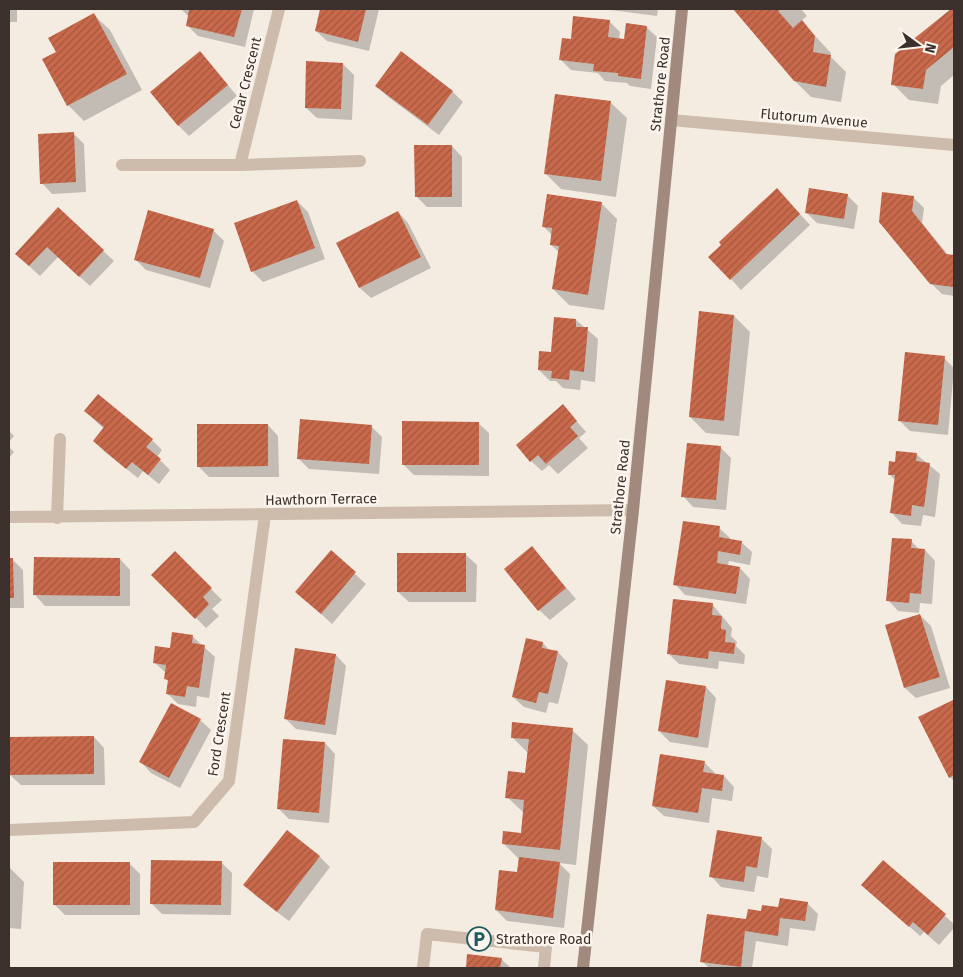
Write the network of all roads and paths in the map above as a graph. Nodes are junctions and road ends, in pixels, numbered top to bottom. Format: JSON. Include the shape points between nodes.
{"nodes":[{"id":1,"x":279,"y":9,"type":"edge"},
{"id":2,"x":682,"y":9,"type":"edge"},
{"id":3,"x":671,"y":120,"type":"junction"},
{"id":4,"x":954,"y":145,"type":"edge"},
{"id":5,"x":360,"y":161,"type":"dead end"},
{"id":6,"x":240,"y":165,"type":"junction"},
{"id":7,"x":122,"y":166,"type":"dead end"},
{"id":8,"x":60,"y":439,"type":"dead end"},
{"id":9,"x":633,"y":510,"type":"junction"},
{"id":10,"x":265,"y":515,"type":"junction"},
{"id":11,"x":9,"y":517,"type":"edge"},
{"id":12,"x":57,"y":518,"type":"junction"},
{"id":13,"x":9,"y":830,"type":"edge"},
{"id":14,"x":423,"y":968,"type":"edge"},
{"id":15,"x":544,"y":968,"type":"edge"},
{"id":16,"x":583,"y":968,"type":"edge"}],
"edges":[{"from":1,"to":6,"type":"street","name":"Cedar Crescent"},
{"from":2,"to":3,"type":"street","name":"Strathore Road"},
{"from":3,"to":4,"type":"street","name":"Flutorum Avenue"},
{"from":3,"to":9,"type":"street","name":"Strathore Road"},
{"from":5,"to":6,"type":"street"},
{"from":6,"to":7,"type":"street"},
{"from":8,"to":12,"type":"street"},
{"from":9,"to":10,"type":"street","name":"Hawthorn Terrace"},
{"from":9,"to":16,"type":"street","name":"Strathore Road"},
{"from":10,"to":12,"type":"street","name":"Hawthorn Terrace"},
{"from":10,"to":13,"type":"street","name":"Ford Crescent","via":[[229,781],[194,822]]},
{"from":11,"to":12,"type":"street","name":"Hawthorn Terrace"},
{"from":14,"to":15,"type":"street","via":[[427,934],[546,947]]}]}
